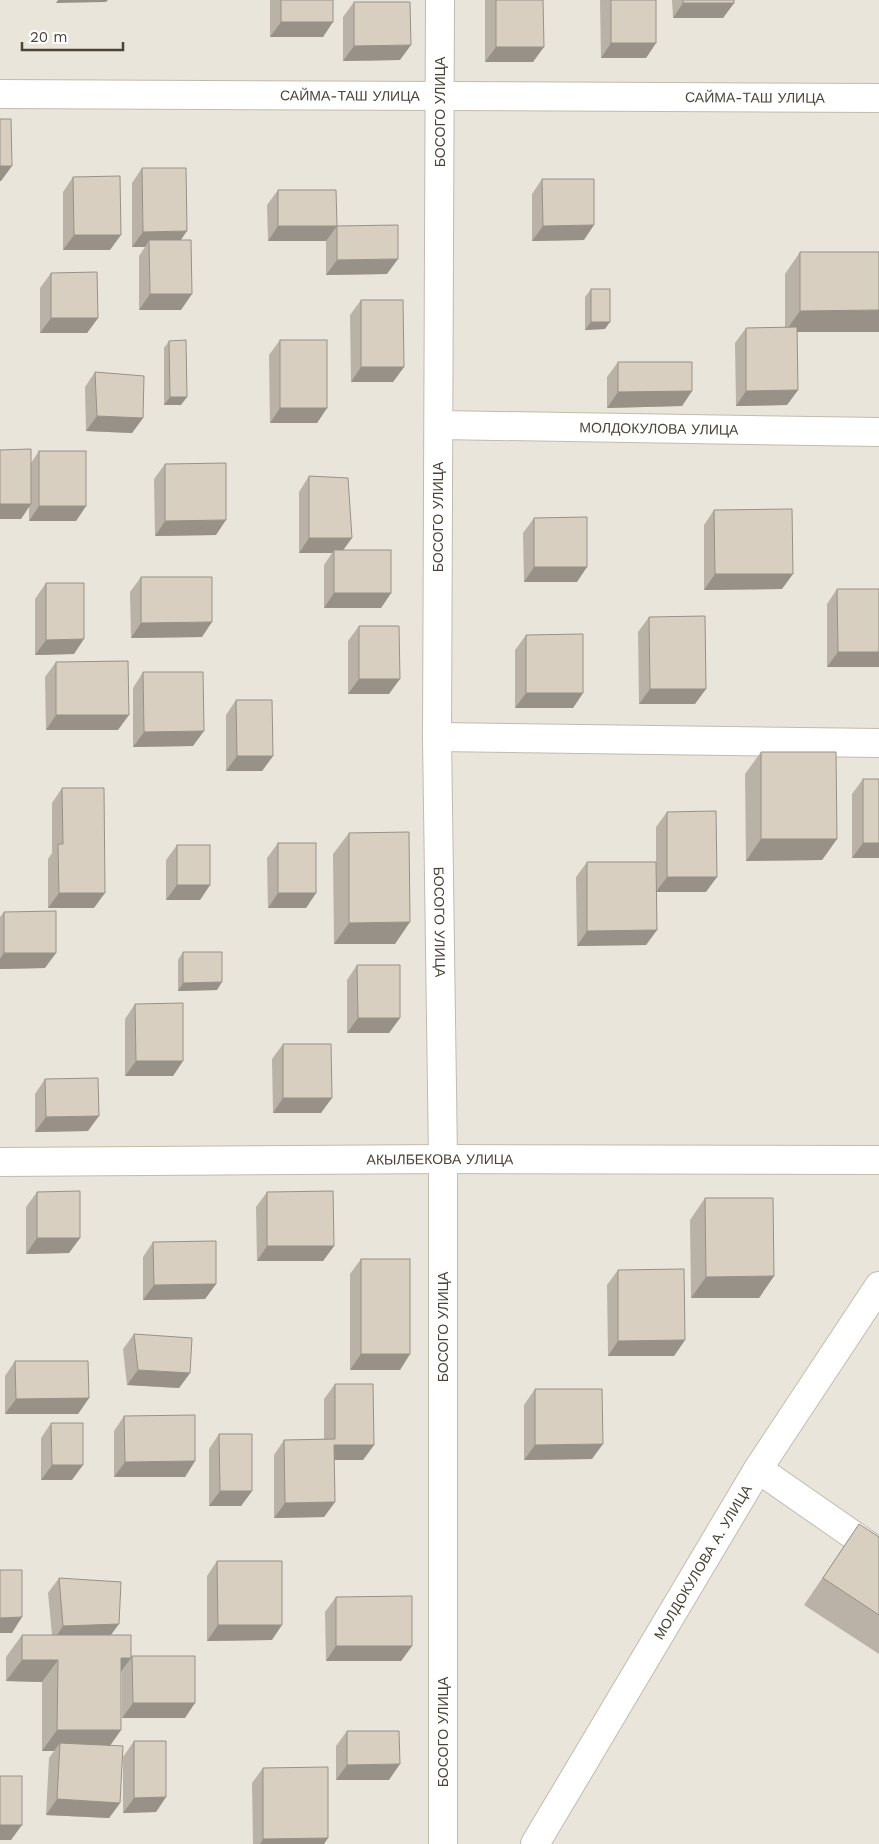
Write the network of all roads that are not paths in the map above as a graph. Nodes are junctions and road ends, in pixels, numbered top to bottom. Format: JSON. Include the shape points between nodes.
{"nodes":[{"id":1,"x":440,"y":0,"type":"edge"},
{"id":2,"x":0,"y":94,"type":"edge"},
{"id":3,"x":441,"y":96,"type":"junction"},
{"id":4,"x":879,"y":98,"type":"edge"},
{"id":5,"x":439,"y":424,"type":"junction"},
{"id":6,"x":879,"y":432,"type":"edge"},
{"id":7,"x":437,"y":736,"type":"junction"},
{"id":8,"x":879,"y":743,"type":"edge"},
{"id":9,"x":443,"y":1159,"type":"junction"},
{"id":10,"x":879,"y":1160,"type":"edge"},
{"id":11,"x":0,"y":1162,"type":"edge"},
{"id":12,"x":879,"y":1286,"type":"edge"},
{"id":13,"x":758,"y":1469,"type":"junction"},
{"id":14,"x":879,"y":1553,"type":"edge"},
{"id":15,"x":442,"y":1844,"type":"edge"},
{"id":16,"x":535,"y":1844,"type":"edge"}],
"edges":[{"from":1,"to":3,"type":"street","name":"БОСОГО УЛИЦА"},
{"from":2,"to":3,"type":"street","name":"САЙМА-ТАШ УЛИЦА"},
{"from":3,"to":4,"type":"street","name":"САЙМА-ТАШ УЛИЦА"},
{"from":3,"to":5,"type":"street","name":"БОСОГО УЛИЦА"},
{"from":5,"to":6,"type":"street","name":"МОЛДОКУЛОВА УЛИЦА"},
{"from":5,"to":7,"type":"street","name":"БОСОГО УЛИЦА"},
{"from":7,"to":8,"type":"street"},
{"from":7,"to":9,"type":"street","name":"БОСОГО УЛИЦА"},
{"from":9,"to":10,"type":"street","name":"АКЫЛБЕКОВА УЛИЦА"},
{"from":9,"to":11,"type":"street","name":"АКЫЛБЕКОВА УЛИЦА"},
{"from":9,"to":15,"type":"street","name":"БОСОГО УЛИЦА"},
{"from":12,"to":13,"type":"street","name":"МОЛДОКУЛОВА А. УЛИЦА"},
{"from":13,"to":14,"type":"street"},
{"from":13,"to":16,"type":"street","name":"МОЛДОКУЛОВА А. УЛИЦА"}]}
